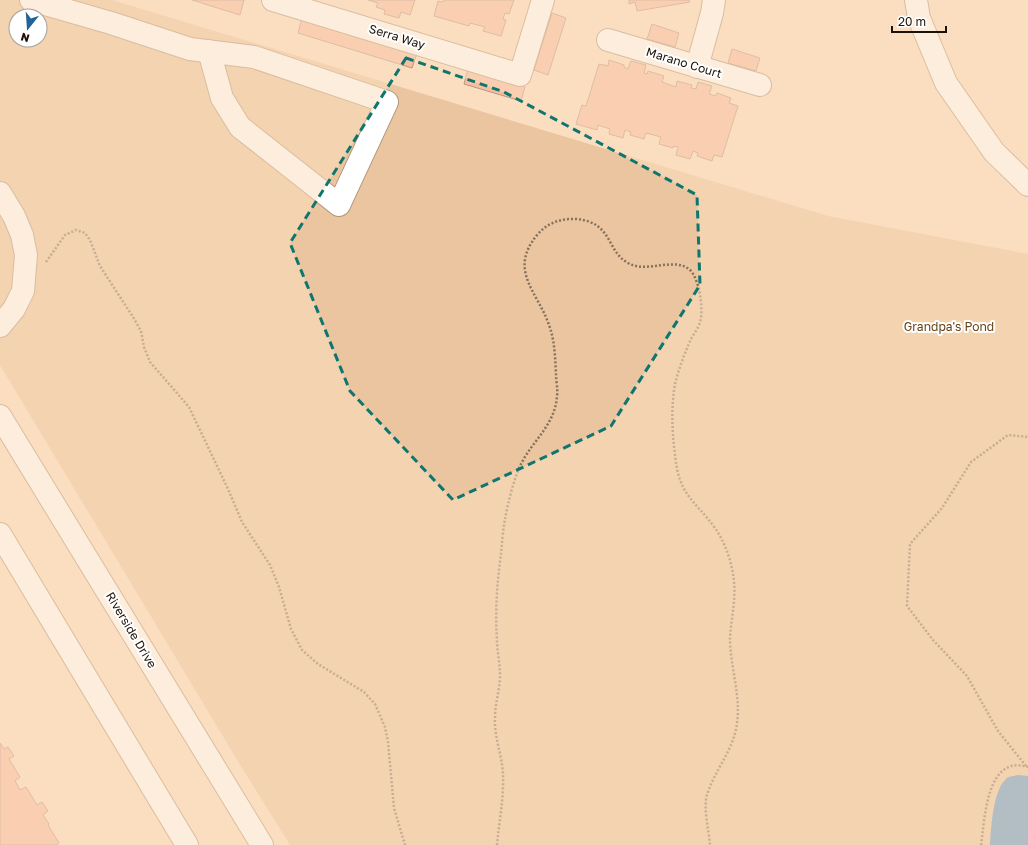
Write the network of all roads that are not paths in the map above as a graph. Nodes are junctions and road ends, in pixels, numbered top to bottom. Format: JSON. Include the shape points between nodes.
{"nodes":[{"id":1,"x":31,"y":0,"type":"edge"},
{"id":2,"x":273,"y":0,"type":"edge"},
{"id":3,"x":543,"y":0,"type":"edge"},
{"id":4,"x":714,"y":0,"type":"edge"},
{"id":5,"x":916,"y":0,"type":"edge"},
{"id":6,"x":608,"y":40,"type":"dead end"},
{"id":7,"x":209,"y":51,"type":"junction"},
{"id":8,"x":697,"y":66,"type":"junction"},
{"id":9,"x":760,"y":85,"type":"dead end"},
{"id":10,"x":1028,"y":185,"type":"edge"},
{"id":11,"x":0,"y":193,"type":"edge"},
{"id":12,"x":0,"y":326,"type":"edge"},
{"id":13,"x":0,"y":416,"type":"edge"},
{"id":14,"x":0,"y":534,"type":"edge"},
{"id":15,"x":187,"y":845,"type":"edge"},
{"id":16,"x":262,"y":845,"type":"edge"}],
"edges":[{"from":1,"to":7,"type":"street","via":[[190,49]]},
{"from":2,"to":3,"type":"street","name":"Serra Way","via":[[520,75]]},
{"from":4,"to":8,"type":"street"},
{"from":5,"to":10,"type":"street","via":[[919,18],[946,84],[994,152]]},
{"from":6,"to":8,"type":"street","name":"Marano Court"},
{"from":7,"to":7,"type":"street","via":[[254,57],[387,102],[338,205],[240,127],[222,98]]},
{"from":8,"to":9,"type":"street","name":"Marano Court"},
{"from":11,"to":12,"type":"street","via":[[22,235],[26,255],[23,291],[14,309]]},
{"from":13,"to":16,"type":"street","name":"Riverside Drive"},
{"from":14,"to":15,"type":"street"}]}
